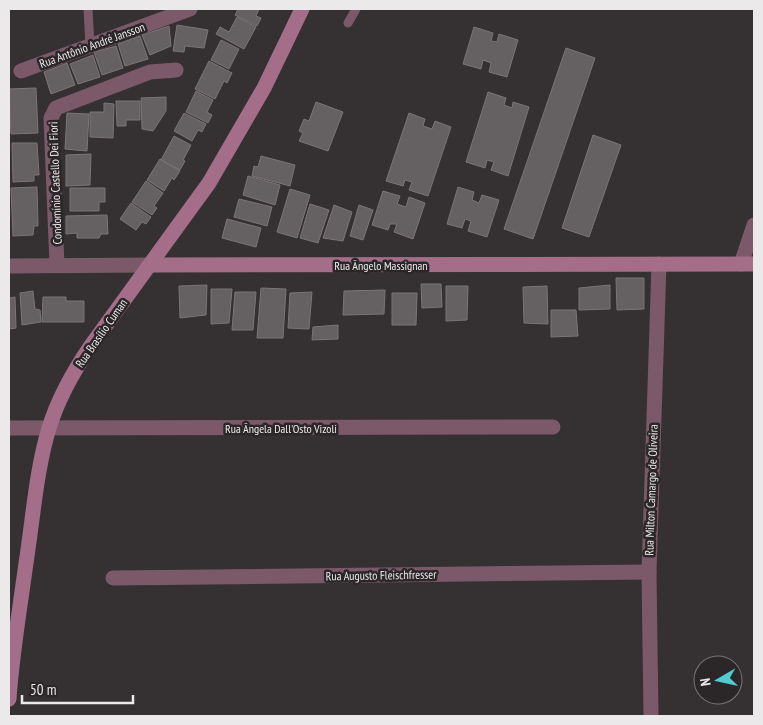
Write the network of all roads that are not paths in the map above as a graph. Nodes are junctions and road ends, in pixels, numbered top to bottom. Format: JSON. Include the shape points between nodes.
{"nodes":[{"id":1,"x":88,"y":9,"type":"edge"},
{"id":2,"x":190,"y":9,"type":"edge"},
{"id":3,"x":302,"y":9,"type":"edge"},
{"id":4,"x":356,"y":9,"type":"edge"},
{"id":5,"x":348,"y":23,"type":"dead end"},
{"id":6,"x":90,"y":46,"type":"junction"},
{"id":7,"x":176,"y":70,"type":"dead end"},
{"id":8,"x":22,"y":71,"type":"dead end"},
{"id":9,"x":754,"y":225,"type":"edge"},
{"id":10,"x":659,"y":264,"type":"junction"},
{"id":11,"x":748,"y":264,"type":"edge"},
{"id":12,"x":151,"y":265,"type":"junction"},
{"id":13,"x":9,"y":266,"type":"edge"},
{"id":14,"x":57,"y":266,"type":"junction"},
{"id":15,"x":553,"y":427,"type":"dead end"},
{"id":16,"x":9,"y":428,"type":"edge"},
{"id":17,"x":48,"y":429,"type":"junction"},
{"id":18,"x":649,"y":572,"type":"junction"},
{"id":19,"x":113,"y":578,"type":"dead end"},
{"id":20,"x":9,"y":699,"type":"edge"},
{"id":21,"x":651,"y":716,"type":"edge"}],
"edges":[{"from":1,"to":6,"type":"lane"},
{"from":2,"to":6,"type":"street","name":"Rua Antônio André Jansson"},
{"from":3,"to":12,"type":"street","name":"Rua Brasílio Cuman","via":[[264,88],[209,184]]},
{"from":4,"to":5,"type":"lane"},
{"from":6,"to":8,"type":"street","name":"Rua Antônio André Jansson"},
{"from":7,"to":14,"type":"street","name":"Condomínio Castello Dei Fiori","via":[[150,72],[56,108],[51,118]]},
{"from":9,"to":11,"type":"street"},
{"from":10,"to":11,"type":"street","name":"Rua Ângelo Massignan"},
{"from":10,"to":12,"type":"street","name":"Rua Ângelo Massignan"},
{"from":10,"to":18,"type":"street","name":"Rua Milton Camargo de Oliveira"},
{"from":12,"to":14,"type":"street","name":"Rua Ângelo Massignan"},
{"from":12,"to":17,"type":"street","name":"Rua Brasílio Cuman","via":[[76,367]]},
{"from":13,"to":14,"type":"street","name":"Rua Ângelo Massignan"},
{"from":15,"to":17,"type":"street","name":"Rua Ângela Dall'Osto Vizoli"},
{"from":16,"to":17,"type":"street","name":"Rua Ângela Dall'Osto Vizoli"},
{"from":17,"to":20,"type":"street","name":"Rua Brasílio Cuman","via":[[35,500]]},
{"from":18,"to":19,"type":"street","name":"Rua Augusto Fleischfresser"},
{"from":18,"to":21,"type":"street","name":"Rua Milton Camargo de Oliveira"}]}
